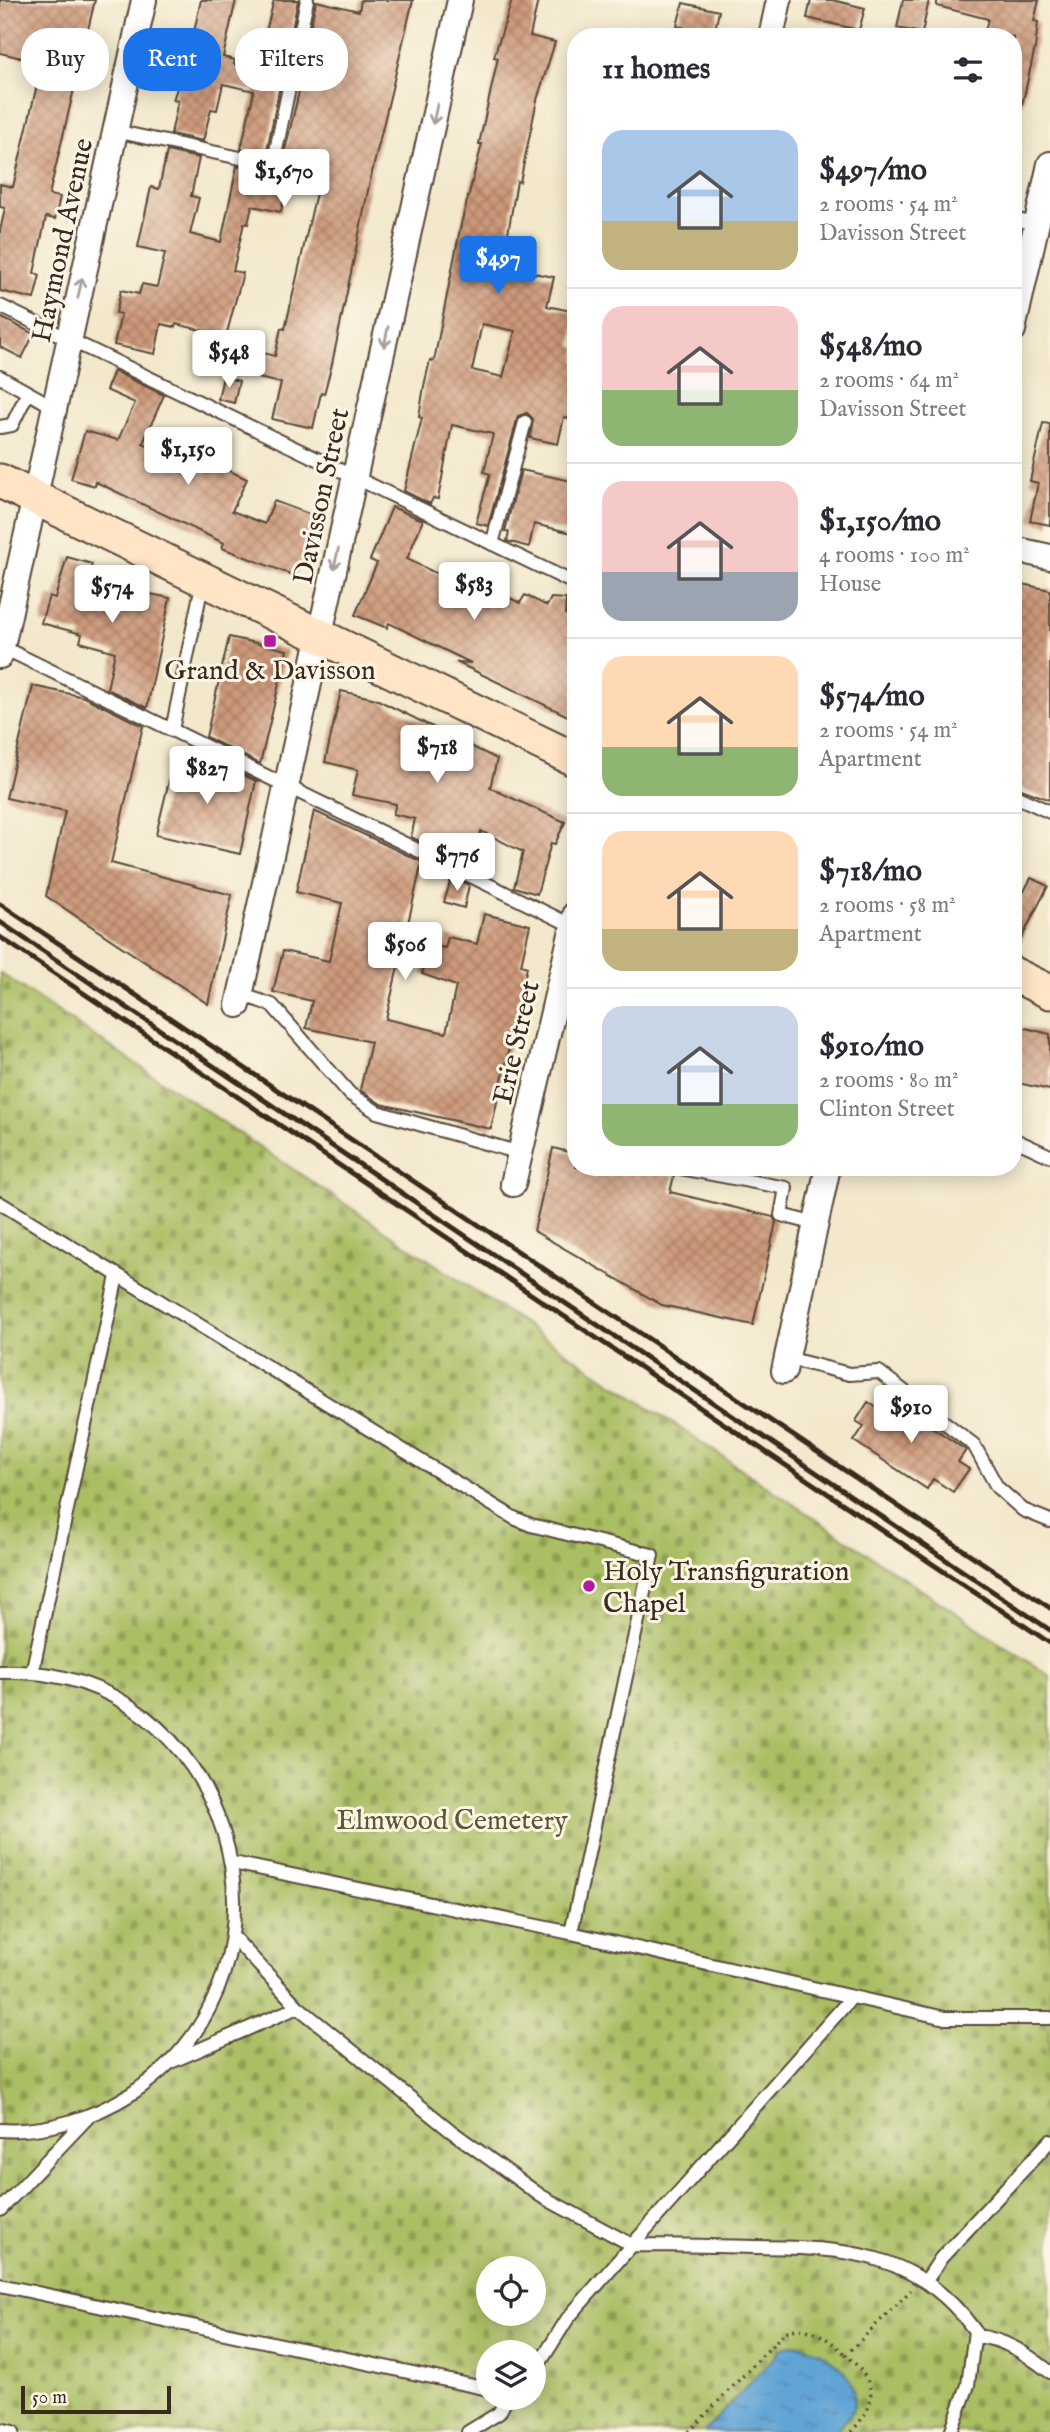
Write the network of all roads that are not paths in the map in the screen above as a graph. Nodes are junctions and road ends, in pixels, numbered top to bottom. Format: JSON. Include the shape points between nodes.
{"nodes":[{"id":1,"x":144,"y":0,"type":"edge"},
{"id":2,"x":307,"y":0,"type":"edge"},
{"id":3,"x":460,"y":0,"type":"edge"},
{"id":4,"x":779,"y":0,"type":"edge"},
{"id":5,"x":773,"y":28,"type":"edge"},
{"id":6,"x":115,"y":131,"type":"junction"},
{"id":7,"x":1050,"y":164,"type":"edge"},
{"id":8,"x":1025,"y":222,"type":"edge"},
{"id":9,"x":1022,"y":249,"type":"edge"},
{"id":10,"x":0,"y":306,"type":"edge"},
{"id":11,"x":69,"y":338,"type":"junction"},
{"id":12,"x":0,"y":377,"type":"edge"},
{"id":13,"x":13,"y":384,"type":"junction"},
{"id":14,"x":27,"y":392,"type":"junction"},
{"id":15,"x":1,"y":394,"type":"edge"},
{"id":16,"x":54,"y":407,"type":"junction"},
{"id":17,"x":525,"y":422,"type":"dead end"},
{"id":18,"x":0,"y":427,"type":"edge"},
{"id":19,"x":354,"y":477,"type":"junction"},
{"id":20,"x":0,"y":481,"type":"edge"},
{"id":21,"x":34,"y":498,"type":"junction"},
{"id":22,"x":492,"y":544,"type":"junction"},
{"id":23,"x":1022,"y":551,"type":"edge"},
{"id":24,"x":1050,"y":557,"type":"edge"},
{"id":25,"x":203,"y":579,"type":"junction"},
{"id":26,"x":567,"y":580,"type":"edge"},
{"id":27,"x":4,"y":621,"type":"edge"},
{"id":28,"x":319,"y":636,"type":"junction"},
{"id":29,"x":1,"y":652,"type":"edge"},
{"id":30,"x":173,"y":730,"type":"junction"},
{"id":31,"x":567,"y":756,"type":"edge"},
{"id":32,"x":286,"y":786,"type":"junction"},
{"id":33,"x":1022,"y":798,"type":"edge"},
{"id":34,"x":1050,"y":812,"type":"edge"},
{"id":35,"x":567,"y":918,"type":"edge"},
{"id":36,"x":567,"y":956,"type":"edge"},
{"id":37,"x":1022,"y":978,"type":"edge"},
{"id":38,"x":1050,"y":992,"type":"edge"},
{"id":39,"x":239,"y":999,"type":"joint"},
{"id":40,"x":1022,"y":1143,"type":"edge"},
{"id":41,"x":520,"y":1153,"type":"junction"},
{"id":42,"x":1050,"y":1156,"type":"edge"},
{"id":43,"x":722,"y":1176,"type":"edge"},
{"id":44,"x":826,"y":1176,"type":"edge"},
{"id":45,"x":513,"y":1184,"type":"dead end"},
{"id":46,"x":0,"y":1203,"type":"edge"},
{"id":47,"x":816,"y":1224,"type":"junction"},
{"id":48,"x":117,"y":1276,"type":"junction"},
{"id":49,"x":785,"y":1364,"type":"joint"},
{"id":50,"x":1050,"y":1521,"type":"edge"},
{"id":51,"x":0,"y":1672,"type":"edge"},
{"id":52,"x":32,"y":1674,"type":"junction"},
{"id":53,"x":233,"y":1863,"type":"junction"},
{"id":54,"x":571,"y":1933,"type":"junction"},
{"id":55,"x":234,"y":1938,"type":"junction"},
{"id":56,"x":852,"y":1997,"type":"junction"},
{"id":57,"x":298,"y":2007,"type":"junction"},
{"id":58,"x":1050,"y":2018,"type":"edge"},
{"id":59,"x":171,"y":2062,"type":"junction"},
{"id":60,"x":90,"y":2115,"type":"junction"},
{"id":61,"x":0,"y":2130,"type":"edge"},
{"id":62,"x":1050,"y":2141,"type":"edge"},
{"id":63,"x":0,"y":2210,"type":"edge"},
{"id":64,"x":632,"y":2245,"type":"junction"},
{"id":65,"x":924,"y":2280,"type":"junction"},
{"id":66,"x":0,"y":2285,"type":"edge"},
{"id":67,"x":975,"y":2336,"type":"junction"},
{"id":68,"x":546,"y":2353,"type":"edge"},
{"id":69,"x":1050,"y":2372,"type":"edge"},
{"id":70,"x":476,"y":2386,"type":"edge"},
{"id":71,"x":501,"y":2410,"type":"edge"},
{"id":72,"x":0,"y":2429,"type":"edge"},
{"id":73,"x":13,"y":2432,"type":"edge"},
{"id":74,"x":468,"y":2432,"type":"edge"},
{"id":75,"x":951,"y":2432,"type":"edge"}],
"edges":[{"from":1,"to":6,"type":"street","name":"Haymond Avenue"},
{"from":2,"to":6,"type":"lane","via":[[274,165]]},
{"from":3,"to":19,"type":"street","name":"Davisson Street","one_way":true},
{"from":4,"to":5,"type":"street"},
{"from":11,"to":6,"type":"street","name":"Haymond Avenue","one_way":true},
{"from":7,"to":8,"type":"street"},
{"from":8,"to":9,"type":"street"},
{"from":10,"to":11,"type":"lane"},
{"from":11,"to":16,"type":"street","name":"Haymond Avenue"},
{"from":11,"to":19,"type":"lane"},
{"from":12,"to":13,"type":"lane"},
{"from":13,"to":14,"type":"lane"},
{"from":13,"to":15,"type":"lane"},
{"from":14,"to":16,"type":"lane"},
{"from":14,"to":18,"type":"lane","via":[[12,425]]},
{"from":16,"to":21,"type":"street","name":"Haymond Avenue"},
{"from":17,"to":22,"type":"lane"},
{"from":19,"to":22,"type":"lane"},
{"from":19,"to":28,"type":"street","name":"Davisson Street","one_way":true},
{"from":20,"to":21,"type":"main road"},
{"from":21,"to":25,"type":"main road"},
{"from":21,"to":27,"type":"street","name":"Haymond Avenue"},
{"from":22,"to":26,"type":"lane"},
{"from":23,"to":24,"type":"street"},
{"from":25,"to":28,"type":"main road"},
{"from":25,"to":30,"type":"lane"},
{"from":27,"to":29,"type":"street","name":"Haymond Avenue"},
{"from":28,"to":31,"type":"main road"},
{"from":28,"to":32,"type":"street","name":"Davisson Street"},
{"from":29,"to":30,"type":"lane"},
{"from":30,"to":32,"type":"lane"},
{"from":32,"to":35,"type":"lane"},
{"from":32,"to":39,"type":"street","name":"Davisson Street"},
{"from":33,"to":34,"type":"lane"},
{"from":36,"to":41,"type":"street","name":"Erie Street"},
{"from":37,"to":38,"type":"main road"},
{"from":39,"to":41,"type":"lane","via":[[272,1005],[350,1094],[377,1112]]},
{"from":40,"to":42,"type":"lane"},
{"from":41,"to":45,"type":"street","name":"Erie Street"},
{"from":43,"to":47,"type":"lane","via":[[786,1188],[781,1215]]},
{"from":44,"to":47,"type":"street"},
{"from":46,"to":48,"type":"lane"},
{"from":47,"to":49,"type":"street"},
{"from":48,"to":52,"type":"lane"},
{"from":48,"to":54,"type":"lane","via":[[522,1522],[652,1555]]},
{"from":49,"to":50,"type":"lane","via":[[849,1374],[879,1372],[974,1446],[997,1487],[1023,1510]]},
{"from":51,"to":52,"type":"lane"},
{"from":52,"to":53,"type":"lane","via":[[61,1679],[117,1700],[164,1735],[184,1756],[216,1806]]},
{"from":53,"to":54,"type":"lane"},
{"from":53,"to":55,"type":"lane"},
{"from":54,"to":56,"type":"lane"},
{"from":55,"to":57,"type":"lane"},
{"from":55,"to":59,"type":"lane","via":[[212,2005]]},
{"from":56,"to":58,"type":"lane","via":[[954,2019]]},
{"from":56,"to":64,"type":"lane"},
{"from":57,"to":59,"type":"lane"},
{"from":57,"to":64,"type":"lane","via":[[508,2174]]},
{"from":59,"to":60,"type":"lane","via":[[146,2083]]},
{"from":60,"to":61,"type":"lane","via":[[34,2129]]},
{"from":60,"to":63,"type":"lane"},
{"from":62,"to":65,"type":"lane"},
{"from":64,"to":65,"type":"lane","via":[[837,2250],[877,2257]]},
{"from":64,"to":68,"type":"lane","via":[[568,2318]]},
{"from":65,"to":67,"type":"lane","via":[[965,2317]]},
{"from":66,"to":70,"type":"lane"},
{"from":67,"to":69,"type":"lane","via":[[1005,2343]]},
{"from":67,"to":75,"type":"lane","via":[[968,2385]]},
{"from":71,"to":74,"type":"lane"},
{"from":72,"to":73,"type":"lane"}]}
